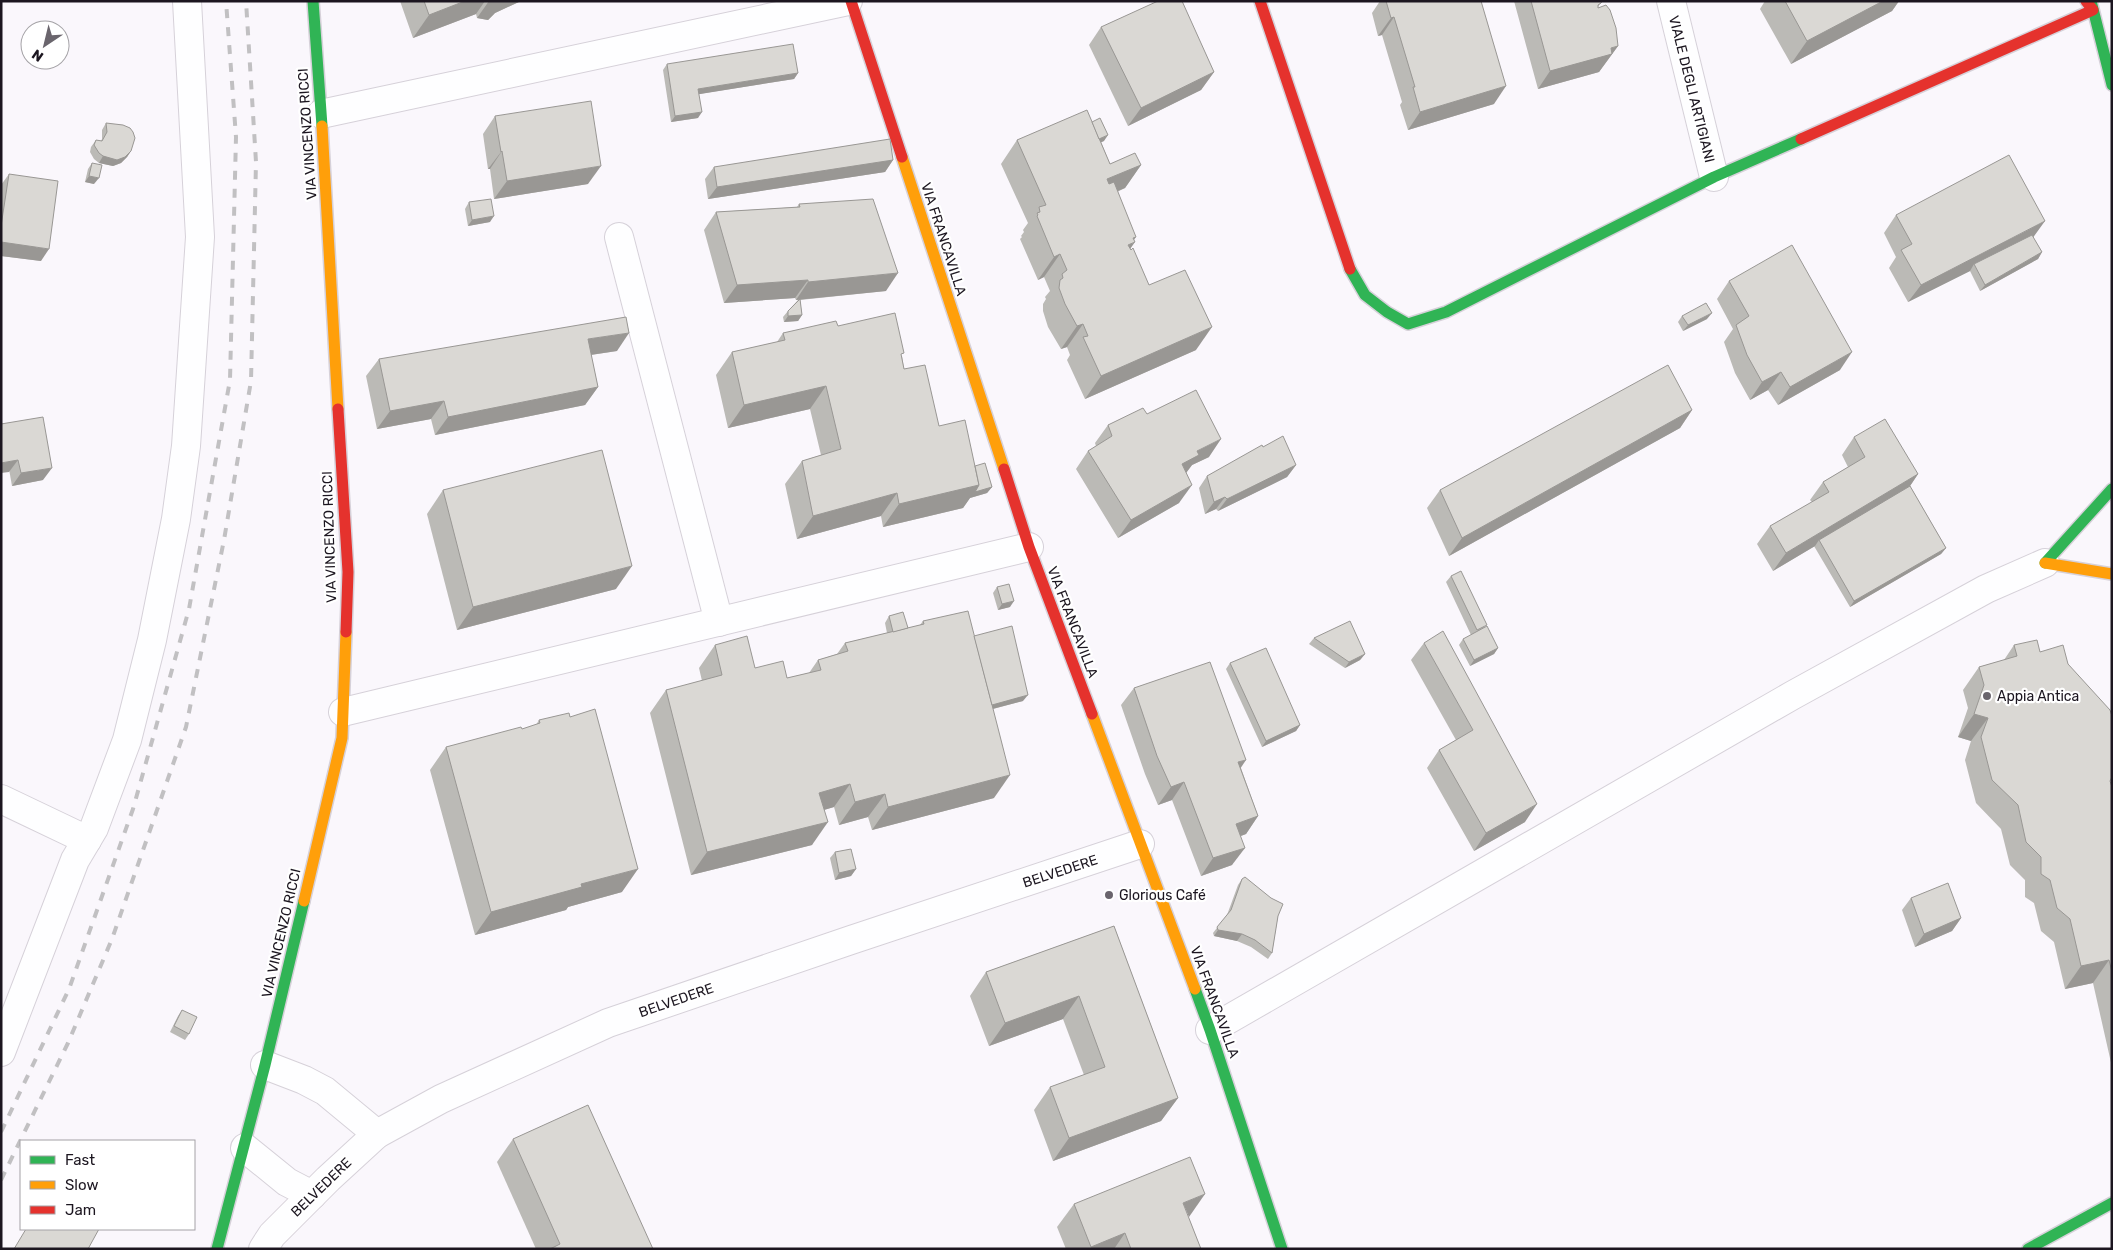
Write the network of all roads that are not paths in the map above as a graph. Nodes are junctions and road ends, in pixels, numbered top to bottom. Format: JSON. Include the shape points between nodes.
{"nodes":[{"id":1,"x":187,"y":1,"type":"edge"},
{"id":2,"x":313,"y":1,"type":"edge"},
{"id":3,"x":1260,"y":1,"type":"edge"},
{"id":4,"x":1671,"y":1,"type":"edge"},
{"id":5,"x":855,"y":4,"type":"edge"},
{"id":6,"x":2090,"y":4,"type":"edge"},
{"id":7,"x":2112,"y":85,"type":"edge"},
{"id":8,"x":321,"y":114,"type":"junction"},
{"id":9,"x":1714,"y":177,"type":"junction"},
{"id":10,"x":618,"y":237,"type":"dead end"},
{"id":11,"x":2112,"y":489,"type":"edge"},
{"id":12,"x":1029,"y":547,"type":"junction"},
{"id":13,"x":2045,"y":563,"type":"junction"},
{"id":14,"x":2112,"y":574,"type":"edge"},
{"id":15,"x":719,"y":622,"type":"junction"},
{"id":16,"x":342,"y":712,"type":"junction"},
{"id":17,"x":1,"y":799,"type":"edge"},
{"id":18,"x":87,"y":840,"type":"junction"},
{"id":19,"x":1140,"y":844,"type":"junction"},
{"id":20,"x":1210,"y":1030,"type":"junction"},
{"id":21,"x":1,"y":1052,"type":"edge"},
{"id":22,"x":265,"y":1065,"type":"junction"},
{"id":23,"x":377,"y":1134,"type":"junction"},
{"id":24,"x":245,"y":1148,"type":"junction"},
{"id":25,"x":312,"y":1195,"type":"junction"},
{"id":26,"x":2112,"y":1203,"type":"edge"},
{"id":27,"x":217,"y":1249,"type":"edge"},
{"id":28,"x":263,"y":1249,"type":"edge"},
{"id":29,"x":1282,"y":1249,"type":"edge"},
{"id":30,"x":2028,"y":1249,"type":"edge"}],
"edges":[{"from":1,"to":18,"type":"street","via":[[200,237],[186,446],[176,519],[154,631],[127,740]]},
{"from":2,"to":8,"type":"main road","name":"VIA VINCENZO RICCI"},
{"from":3,"to":9,"type":"main road","via":[[1347,265],[1364,295],[1408,324],[1446,312]]},
{"from":4,"to":9,"type":"street","name":"VIALE DEGLI ARTIGIANI"},
{"from":5,"to":8,"type":"street"},
{"from":5,"to":12,"type":"main road","name":"VIA FRANCAVILLA"},
{"from":6,"to":7,"type":"main road"},
{"from":6,"to":9,"type":"main road"},
{"from":8,"to":16,"type":"main road","name":"VIA VINCENZO RICCI","via":[[348,572]]},
{"from":10,"to":15,"type":"street"},
{"from":11,"to":13,"type":"main road"},
{"from":12,"to":15,"type":"street"},
{"from":12,"to":19,"type":"main road","name":"VIA FRANCAVILLA"},
{"from":13,"to":14,"type":"main road"},
{"from":13,"to":20,"type":"street","via":[[1986,589],[1793,695]]},
{"from":15,"to":16,"type":"street"},
{"from":16,"to":22,"type":"main road","name":"VIA VINCENZO RICCI","via":[[342,738]]},
{"from":17,"to":18,"type":"street"},
{"from":18,"to":21,"type":"street","via":[[75,860]]},
{"from":19,"to":20,"type":"main road","name":"VIA FRANCAVILLA"},
{"from":19,"to":23,"type":"street","name":"BELVEDERE","via":[[608,1023],[440,1099]]},
{"from":20,"to":29,"type":"main road","name":"VIA FRANCAVILLA"},
{"from":22,"to":23,"type":"street","via":[[325,1092]]},
{"from":22,"to":24,"type":"main road","name":"VIA VINCENZO RICCI"},
{"from":23,"to":25,"type":"street","name":"BELVEDERE"},
{"from":24,"to":25,"type":"street","via":[[287,1182]]},
{"from":24,"to":27,"type":"main road","name":"VIA VINCENZO RICCI"},
{"from":25,"to":28,"type":"street","name":"BELVEDERE","via":[[272,1235]]},
{"from":26,"to":30,"type":"main road"}]}
